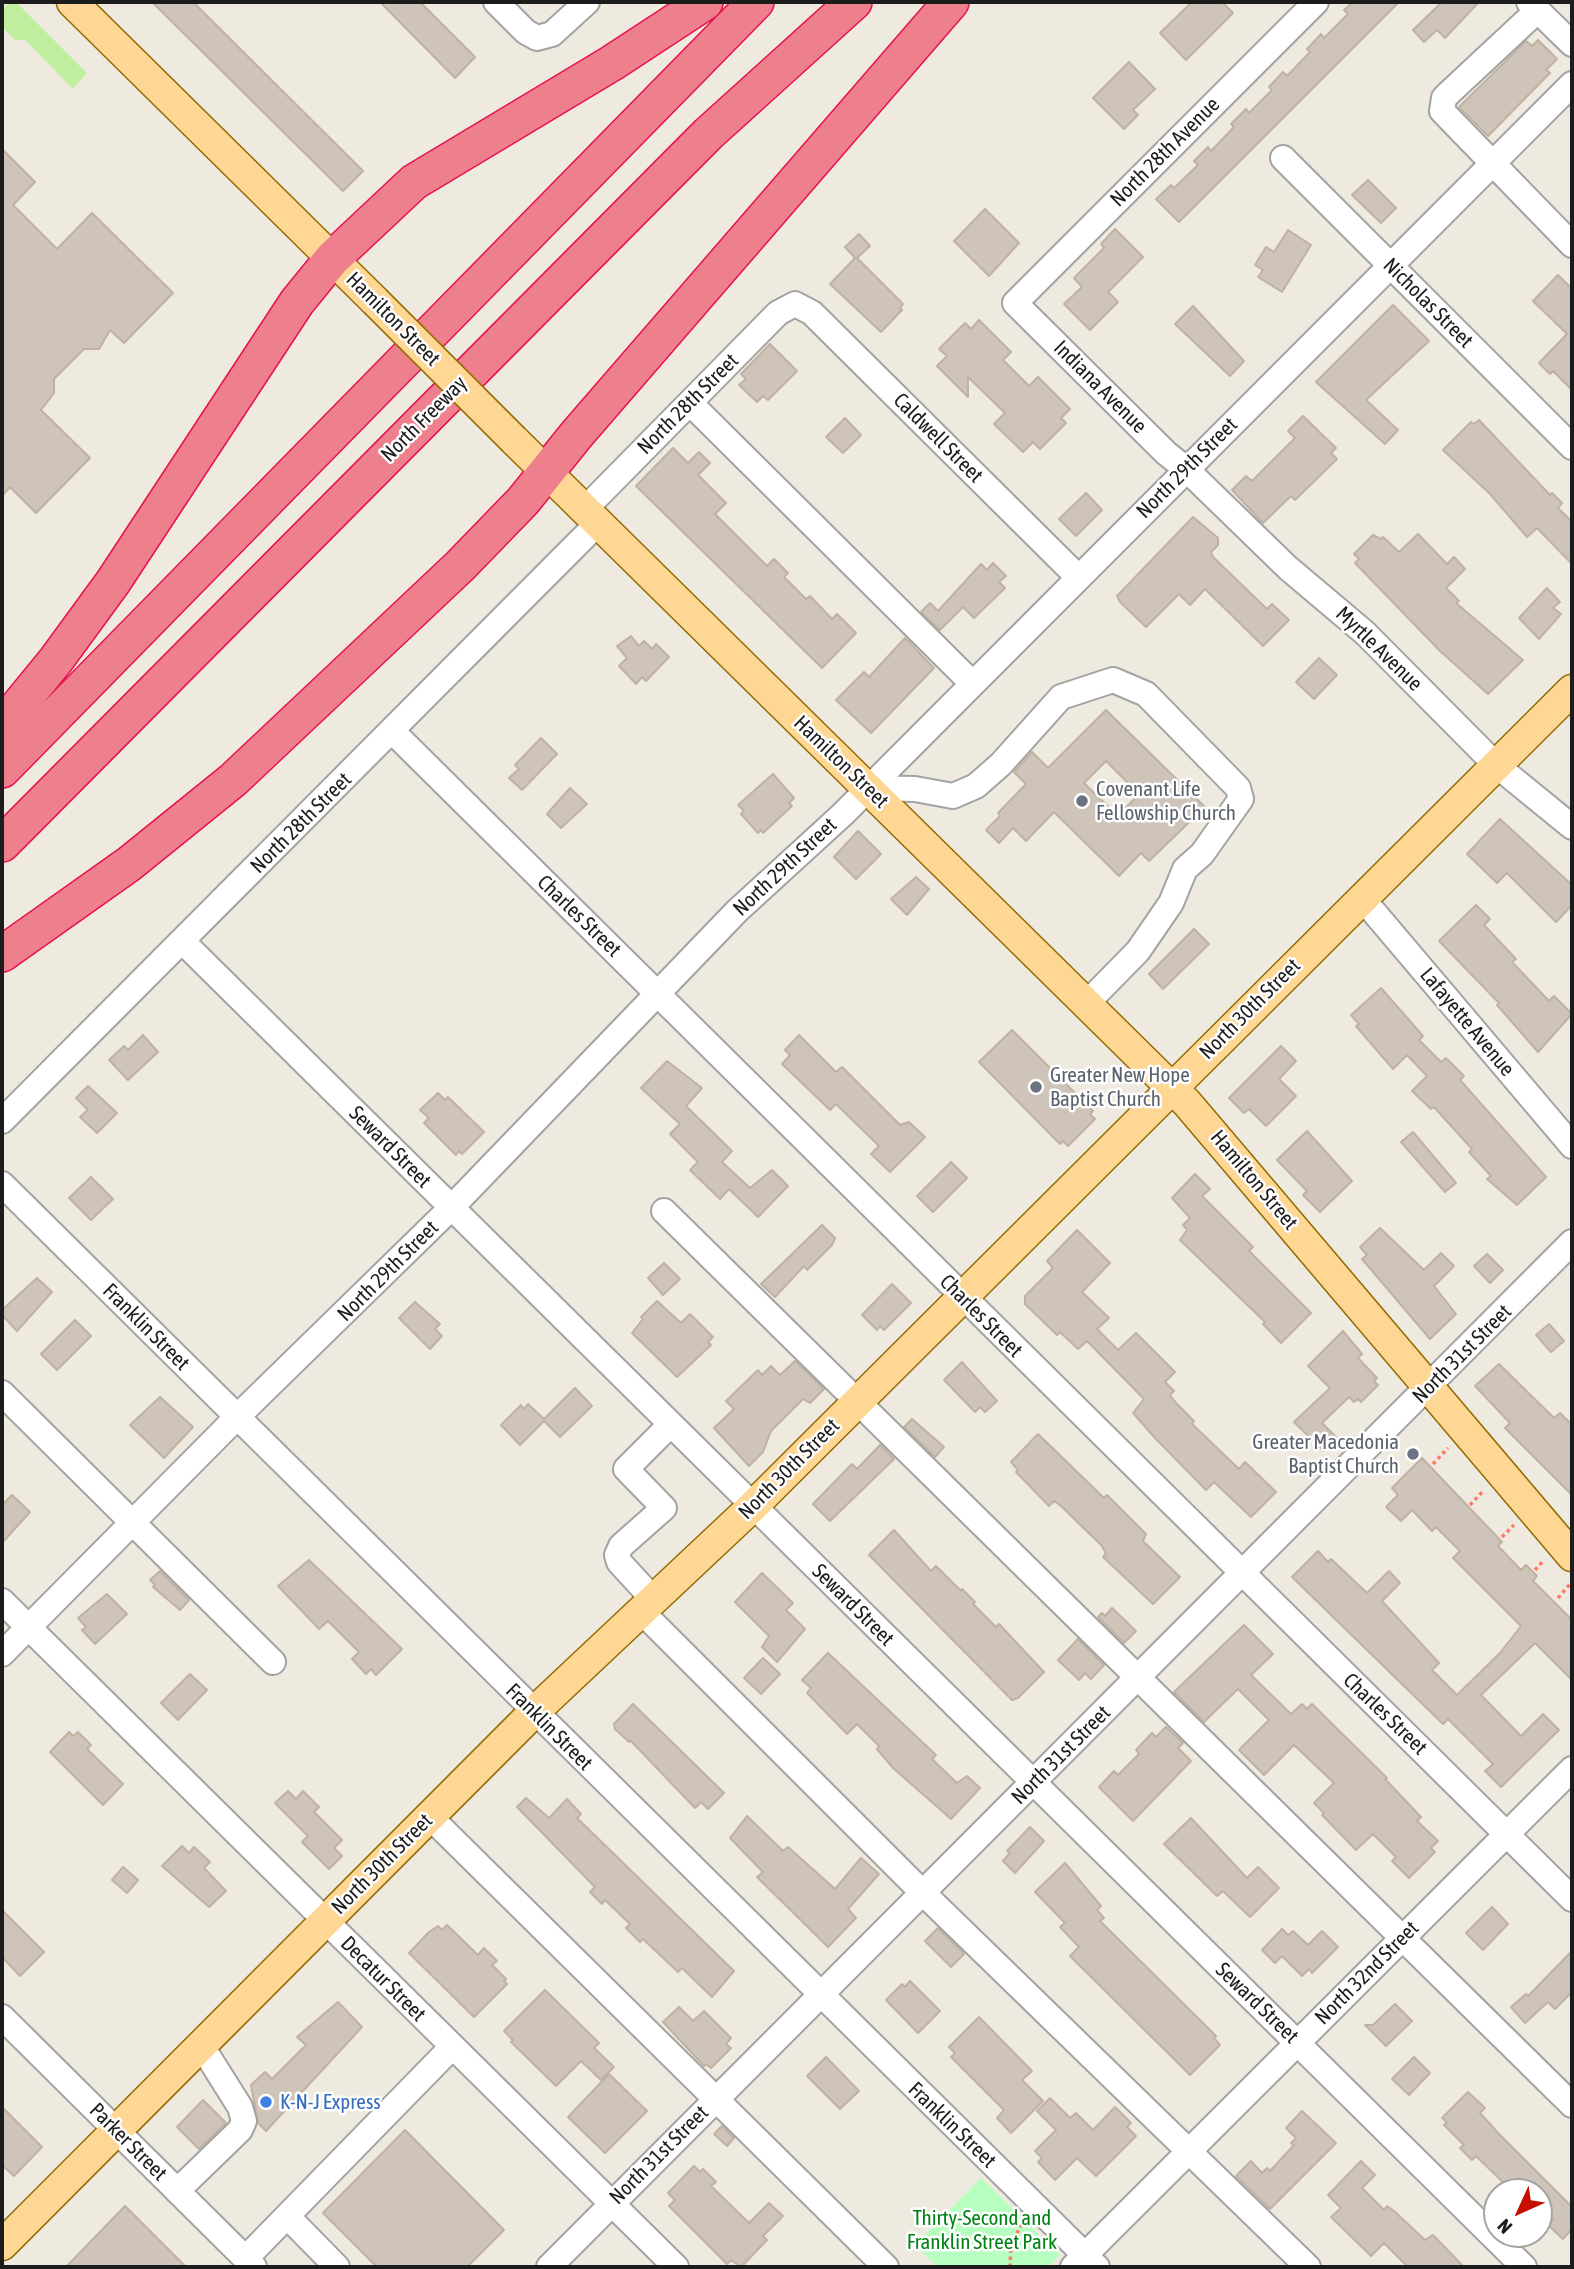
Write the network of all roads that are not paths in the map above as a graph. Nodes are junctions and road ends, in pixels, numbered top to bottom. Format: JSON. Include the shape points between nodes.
{"nodes":[{"id":1,"x":72,"y":2,"type":"edge"},
{"id":2,"x":496,"y":2,"type":"edge"},
{"id":3,"x":587,"y":2,"type":"edge"},
{"id":4,"x":705,"y":2,"type":"edge"},
{"id":5,"x":756,"y":2,"type":"edge"},
{"id":6,"x":833,"y":2,"type":"edge"},
{"id":7,"x":854,"y":2,"type":"edge"},
{"id":8,"x":951,"y":2,"type":"edge"},
{"id":9,"x":1316,"y":2,"type":"edge"},
{"id":10,"x":1534,"y":6,"type":"edge"},
{"id":11,"x":1572,"y":44,"type":"edge"},
{"id":12,"x":1572,"y":84,"type":"edge"},
{"id":13,"x":708,"y":134,"type":"junction"},
{"id":14,"x":1283,"y":158,"type":"dead end"},
{"id":15,"x":1492,"y":164,"type":"junction"},
{"id":16,"x":1572,"y":245,"type":"edge"},
{"id":17,"x":332,"y":259,"type":"junction"},
{"id":18,"x":1390,"y":265,"type":"junction"},
{"id":19,"x":1015,"y":303,"type":"joint"},
{"id":20,"x":795,"y":304,"type":"joint"},
{"id":21,"x":690,"y":403,"type":"junction"},
{"id":22,"x":1572,"y":447,"type":"edge"},
{"id":23,"x":1186,"y":469,"type":"junction"},
{"id":24,"x":547,"y":472,"type":"junction"},
{"id":25,"x":591,"y":516,"type":"junction"},
{"id":26,"x":1078,"y":577,"type":"junction"},
{"id":27,"x":972,"y":683,"type":"junction"},
{"id":28,"x":1572,"y":690,"type":"edge"},
{"id":29,"x":2,"y":726,"type":"edge"},
{"id":30,"x":391,"y":731,"type":"junction"},
{"id":31,"x":1496,"y":765,"type":"junction"},
{"id":32,"x":2,"y":770,"type":"edge"},
{"id":33,"x":868,"y":788,"type":"junction"},
{"id":34,"x":1572,"y":827,"type":"edge"},
{"id":35,"x":2,"y":844,"type":"edge"},
{"id":36,"x":1362,"y":898,"type":"junction"},
{"id":37,"x":183,"y":942,"type":"junction"},
{"id":38,"x":2,"y":954,"type":"edge"},
{"id":39,"x":659,"y":995,"type":"junction"},
{"id":40,"x":1087,"y":1003,"type":"junction"},
{"id":41,"x":1172,"y":1087,"type":"junction"},
{"id":42,"x":2,"y":1121,"type":"edge"},
{"id":43,"x":1571,"y":1137,"type":"edge"},
{"id":44,"x":2,"y":1184,"type":"edge"},
{"id":45,"x":452,"y":1208,"type":"junction"},
{"id":46,"x":664,"y":1211,"type":"dead end"},
{"id":47,"x":1572,"y":1242,"type":"edge"},
{"id":48,"x":962,"y":1297,"type":"junction"},
{"id":49,"x":1429,"y":1388,"type":"junction"},
{"id":50,"x":2,"y":1393,"type":"edge"},
{"id":51,"x":857,"y":1402,"type":"junction"},
{"id":52,"x":237,"y":1417,"type":"junction"},
{"id":53,"x":670,"y":1425,"type":"junction"},
{"id":54,"x":752,"y":1507,"type":"junction"},
{"id":55,"x":132,"y":1522,"type":"junction"},
{"id":56,"x":1564,"y":1565,"type":"edge"},
{"id":57,"x":1242,"y":1574,"type":"junction"},
{"id":58,"x":2,"y":1601,"type":"edge"},
{"id":59,"x":648,"y":1606,"type":"junction"},
{"id":60,"x":29,"y":1627,"type":"junction"},
{"id":61,"x":2,"y":1654,"type":"edge"},
{"id":62,"x":274,"y":1662,"type":"dead end"},
{"id":63,"x":1138,"y":1677,"type":"junction"},
{"id":64,"x":534,"y":1712,"type":"junction"},
{"id":65,"x":1572,"y":1769,"type":"edge"},
{"id":66,"x":1034,"y":1783,"type":"junction"},
{"id":67,"x":429,"y":1816,"type":"junction"},
{"id":68,"x":1506,"y":1834,"type":"junction"},
{"id":69,"x":923,"y":1893,"type":"junction"},
{"id":70,"x":1572,"y":1899,"type":"edge"},
{"id":71,"x":325,"y":1921,"type":"junction"},
{"id":72,"x":1403,"y":1937,"type":"junction"},
{"id":73,"x":820,"y":1995,"type":"junction"},
{"id":74,"x":2,"y":2017,"type":"edge"},
{"id":75,"x":1298,"y":2042,"type":"junction"},
{"id":76,"x":201,"y":2045,"type":"junction"},
{"id":77,"x":452,"y":2047,"type":"junction"},
{"id":78,"x":715,"y":2099,"type":"junction"},
{"id":79,"x":1572,"y":2105,"type":"edge"},
{"id":80,"x":116,"y":2130,"type":"junction"},
{"id":81,"x":1190,"y":2150,"type":"junction"},
{"id":82,"x":177,"y":2191,"type":"junction"},
{"id":83,"x":611,"y":2204,"type":"junction"},
{"id":84,"x":287,"y":2216,"type":"junction"},
{"id":85,"x":2,"y":2245,"type":"edge"},
{"id":86,"x":249,"y":2263,"type":"edge"},
{"id":87,"x":1085,"y":2263,"type":"edge"},
{"id":88,"x":337,"y":2267,"type":"edge"},
{"id":89,"x":549,"y":2267,"type":"edge"},
{"id":90,"x":676,"y":2267,"type":"edge"},
{"id":91,"x":886,"y":2267,"type":"edge"},
{"id":92,"x":1308,"y":2267,"type":"edge"},
{"id":93,"x":1524,"y":2267,"type":"edge"}],
"edges":[{"from":1,"to":17,"type":"main road","name":"Hamilton Street"},
{"from":2,"to":3,"type":"street","via":[[537,38],[552,34]]},
{"from":4,"to":17,"type":"highway","via":[[414,182]]},
{"from":5,"to":32,"type":"highway"},
{"from":6,"to":13,"type":"highway"},
{"from":7,"to":13,"type":"highway","name":"North Freeway"},
{"from":8,"to":24,"type":"highway"},
{"from":9,"to":19,"type":"street","name":"North 28th Avenue"},
{"from":10,"to":11,"type":"street"},
{"from":10,"to":15,"type":"street","via":[[1442,104],[1446,118]]},
{"from":12,"to":15,"type":"street","name":"North 29th Street"},
{"from":13,"to":35,"type":"highway","name":"North Freeway"},
{"from":14,"to":18,"type":"street","name":"Nicholas Street"},
{"from":15,"to":16,"type":"street"},
{"from":15,"to":18,"type":"street","name":"North 29th Street"},
{"from":17,"to":24,"type":"main road","name":"Hamilton Street","bridge":true},
{"from":17,"to":29,"type":"highway","via":[[297,302],[97,603]]},
{"from":18,"to":22,"type":"street","name":"Nicholas Street"},
{"from":18,"to":23,"type":"street","name":"North 29th Street"},
{"from":19,"to":23,"type":"street","name":"Indiana Avenue"},
{"from":20,"to":21,"type":"street","name":"North 28th Street","via":[[778,313]]},
{"from":20,"to":26,"type":"street","name":"Caldwell Street","via":[[812,313]]},
{"from":21,"to":25,"type":"street","name":"North 28th Street"},
{"from":21,"to":27,"type":"street"},
{"from":23,"to":26,"type":"street","name":"North 29th Street"},
{"from":23,"to":31,"type":"street","name":"Myrtle Avenue","via":[[1288,568],[1365,633]]},
{"from":24,"to":25,"type":"main road","name":"Hamilton Street"},
{"from":24,"to":38,"type":"highway","via":[[454,572],[258,759],[129,864]]},
{"from":25,"to":30,"type":"street","name":"North 28th Street"},
{"from":25,"to":33,"type":"main road","name":"Hamilton Street"},
{"from":26,"to":27,"type":"street","name":"North 29th Street"},
{"from":27,"to":33,"type":"street","name":"North 29th Street"},
{"from":28,"to":31,"type":"main road","name":"North 30th Street"},
{"from":30,"to":37,"type":"street","name":"North 28th Street"},
{"from":30,"to":39,"type":"street","name":"Charles Street"},
{"from":31,"to":34,"type":"street","name":"Myrtle Avenue"},
{"from":31,"to":36,"type":"main road","name":"North 30th Street"},
{"from":33,"to":39,"type":"street","name":"North 29th Street","via":[[737,911]]},
{"from":33,"to":40,"type":"main road","name":"Hamilton Street"},
{"from":33,"to":40,"type":"street","via":[[953,796],[976,786],[1001,764],[1061,697],[1113,680],[1146,694],[1238,788],[1241,799],[1202,854],[1185,869],[1160,921],[1138,951]]},
{"from":36,"to":41,"type":"main road","name":"North 30th Street"},
{"from":36,"to":43,"type":"street","name":"Lafayette Avenue"},
{"from":37,"to":42,"type":"street","name":"North 28th Street"},
{"from":37,"to":45,"type":"street","name":"Seward Street"},
{"from":39,"to":45,"type":"street","name":"North 29th Street"},
{"from":39,"to":48,"type":"street","name":"Charles Street"},
{"from":40,"to":41,"type":"main road","name":"Hamilton Street"},
{"from":41,"to":48,"type":"main road","name":"North 30th Street"},
{"from":41,"to":49,"type":"main road","name":"Hamilton Street"},
{"from":44,"to":52,"type":"street","name":"Franklin Street"},
{"from":45,"to":52,"type":"street","name":"North 29th Street"},
{"from":45,"to":53,"type":"street","name":"Seward Street"},
{"from":46,"to":51,"type":"street"},
{"from":47,"to":49,"type":"street","name":"North 31st Street"},
{"from":48,"to":51,"type":"main road","name":"North 30th Street"},
{"from":48,"to":57,"type":"street","name":"Charles Street"},
{"from":49,"to":56,"type":"main road","name":"Hamilton Street"},
{"from":49,"to":57,"type":"street","name":"North 31st Street"},
{"from":50,"to":55,"type":"street"},
{"from":51,"to":54,"type":"main road","name":"North 30th Street"},
{"from":51,"to":63,"type":"street"},
{"from":52,"to":55,"type":"street","name":"North 29th Street"},
{"from":52,"to":64,"type":"street","name":"Franklin Street"},
{"from":53,"to":54,"type":"street","name":"Seward Street"},
{"from":53,"to":59,"type":"street","via":[[626,1469],[664,1508],[621,1546],[617,1555]]},
{"from":54,"to":59,"type":"main road","name":"North 30th Street"},
{"from":54,"to":66,"type":"street","name":"Seward Street"},
{"from":55,"to":60,"type":"street","name":"North 29th Street"},
{"from":55,"to":62,"type":"street"},
{"from":57,"to":63,"type":"street","name":"North 31st Street"},
{"from":57,"to":68,"type":"street","name":"Charles Street"},
{"from":58,"to":60,"type":"street","name":"Decatur Street"},
{"from":59,"to":64,"type":"main road","name":"North 30th Street"},
{"from":59,"to":69,"type":"street"},
{"from":60,"to":61,"type":"street","name":"North 29th Street"},
{"from":60,"to":71,"type":"street","name":"Decatur Street"},
{"from":63,"to":66,"type":"street","name":"North 31st Street"},
{"from":63,"to":72,"type":"street"},
{"from":64,"to":67,"type":"main road","name":"North 30th Street"},
{"from":64,"to":73,"type":"street","name":"Franklin Street"},
{"from":65,"to":68,"type":"street","name":"North 32nd Street"},
{"from":66,"to":69,"type":"street","name":"North 31st Street"},
{"from":66,"to":75,"type":"street","name":"Seward Street"},
{"from":67,"to":71,"type":"main road","name":"North 30th Street"},
{"from":67,"to":78,"type":"street"},
{"from":68,"to":70,"type":"street","name":"Charles Street"},
{"from":68,"to":72,"type":"street","name":"North 32nd Street"},
{"from":69,"to":73,"type":"street","name":"North 31st Street"},
{"from":69,"to":81,"type":"street"},
{"from":71,"to":76,"type":"main road","name":"North 30th Street"},
{"from":71,"to":77,"type":"street","name":"Decatur Street"},
{"from":72,"to":75,"type":"street","name":"North 32nd Street"},
{"from":72,"to":79,"type":"street"},
{"from":73,"to":78,"type":"street","name":"North 31st Street"},
{"from":73,"to":87,"type":"street","name":"Franklin Street"},
{"from":74,"to":80,"type":"street","name":"Parker Street"},
{"from":75,"to":81,"type":"street","name":"North 32nd Street"},
{"from":75,"to":93,"type":"street","name":"Seward Street"},
{"from":76,"to":80,"type":"main road","name":"North 30th Street"},
{"from":76,"to":82,"type":"street","via":[[244,2121]]},
{"from":77,"to":83,"type":"street","name":"Decatur Street"},
{"from":77,"to":84,"type":"street"},
{"from":78,"to":83,"type":"street","name":"North 31st Street"},
{"from":78,"to":91,"type":"street"},
{"from":80,"to":82,"type":"street","name":"Parker Street"},
{"from":80,"to":85,"type":"main road","name":"North 30th Street"},
{"from":81,"to":87,"type":"street","name":"North 32nd Street"},
{"from":81,"to":92,"type":"street"},
{"from":82,"to":86,"type":"street","name":"Parker Street"},
{"from":83,"to":89,"type":"street","name":"North 31st Street"},
{"from":83,"to":90,"type":"street","name":"Decatur Street"},
{"from":84,"to":86,"type":"street"},
{"from":84,"to":88,"type":"street"}]}
